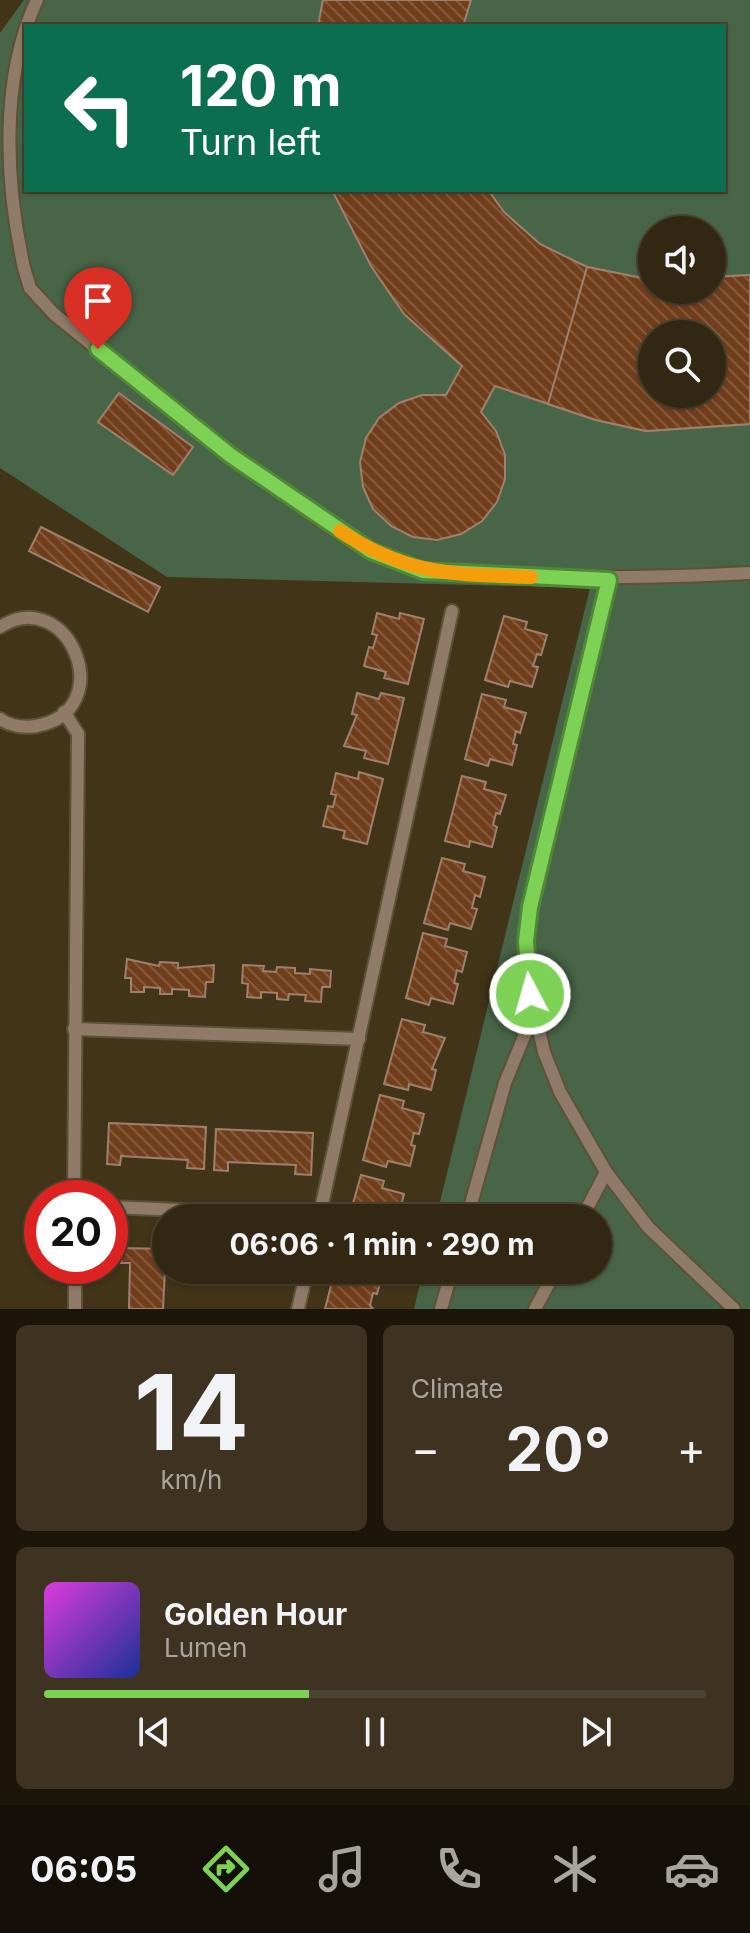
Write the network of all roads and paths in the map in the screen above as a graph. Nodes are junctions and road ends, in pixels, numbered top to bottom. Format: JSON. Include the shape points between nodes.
{"nodes":[{"id":1,"x":37,"y":0,"type":"edge"},
{"id":2,"x":25,"y":24,"type":"edge"},
{"id":3,"x":24,"y":26,"type":"edge"},
{"id":4,"x":750,"y":573,"type":"edge"},
{"id":5,"x":609,"y":580,"type":"junction"},
{"id":6,"x":452,"y":611,"type":"dead end"},
{"id":7,"x":0,"y":627,"type":"edge"},
{"id":8,"x":64,"y":712,"type":"junction"},
{"id":9,"x":0,"y":719,"type":"edge"},
{"id":10,"x":534,"y":1012,"type":"junction"},
{"id":11,"x":74,"y":1029,"type":"junction"},
{"id":12,"x":359,"y":1039,"type":"junction"},
{"id":13,"x":606,"y":1172,"type":"junction"},
{"id":14,"x":74,"y":1180,"type":"edge"},
{"id":15,"x":322,"y":1204,"type":"edge"},
{"id":16,"x":471,"y":1204,"type":"edge"},
{"id":17,"x":589,"y":1204,"type":"edge"},
{"id":18,"x":128,"y":1208,"type":"edge"},
{"id":19,"x":152,"y":1209,"type":"edge"},
{"id":20,"x":75,"y":1284,"type":"edge"},
{"id":21,"x":304,"y":1284,"type":"edge"},
{"id":22,"x":448,"y":1284,"type":"edge"},
{"id":23,"x":548,"y":1284,"type":"edge"},
{"id":24,"x":75,"y":1309,"type":"edge"},
{"id":25,"x":298,"y":1309,"type":"edge"},
{"id":26,"x":441,"y":1309,"type":"edge"},
{"id":27,"x":535,"y":1309,"type":"edge"},
{"id":28,"x":734,"y":1309,"type":"edge"}],
"edges":[{"from":1,"to":2,"type":"lane"},
{"from":3,"to":5,"type":"lane","via":[[10,53],[5,122],[18,241],[30,288],[40,303],[230,455],[371,551],[423,571]]},
{"from":4,"to":5,"type":"lane"},
{"from":5,"to":10,"type":"lane","via":[[530,907],[527,976]]},
{"from":6,"to":12,"type":"lane"},
{"from":7,"to":8,"type":"lane","via":[[28,618],[49,623],[66,635],[78,653],[81,674],[77,695]]},
{"from":8,"to":9,"type":"lane","via":[[47,724],[26,728]]},
{"from":8,"to":11,"type":"lane","via":[[78,734]]},
{"from":10,"to":13,"type":"lane","via":[[560,1092]]},
{"from":10,"to":16,"type":"lane","via":[[505,1083]]},
{"from":11,"to":12,"type":"lane"},
{"from":11,"to":14,"type":"lane"},
{"from":12,"to":15,"type":"lane"},
{"from":13,"to":17,"type":"lane"},
{"from":13,"to":28,"type":"lane","via":[[648,1227]]},
{"from":18,"to":19,"type":"lane"},
{"from":20,"to":24,"type":"lane"},
{"from":21,"to":25,"type":"lane"},
{"from":22,"to":26,"type":"lane"},
{"from":23,"to":27,"type":"lane"}]}
